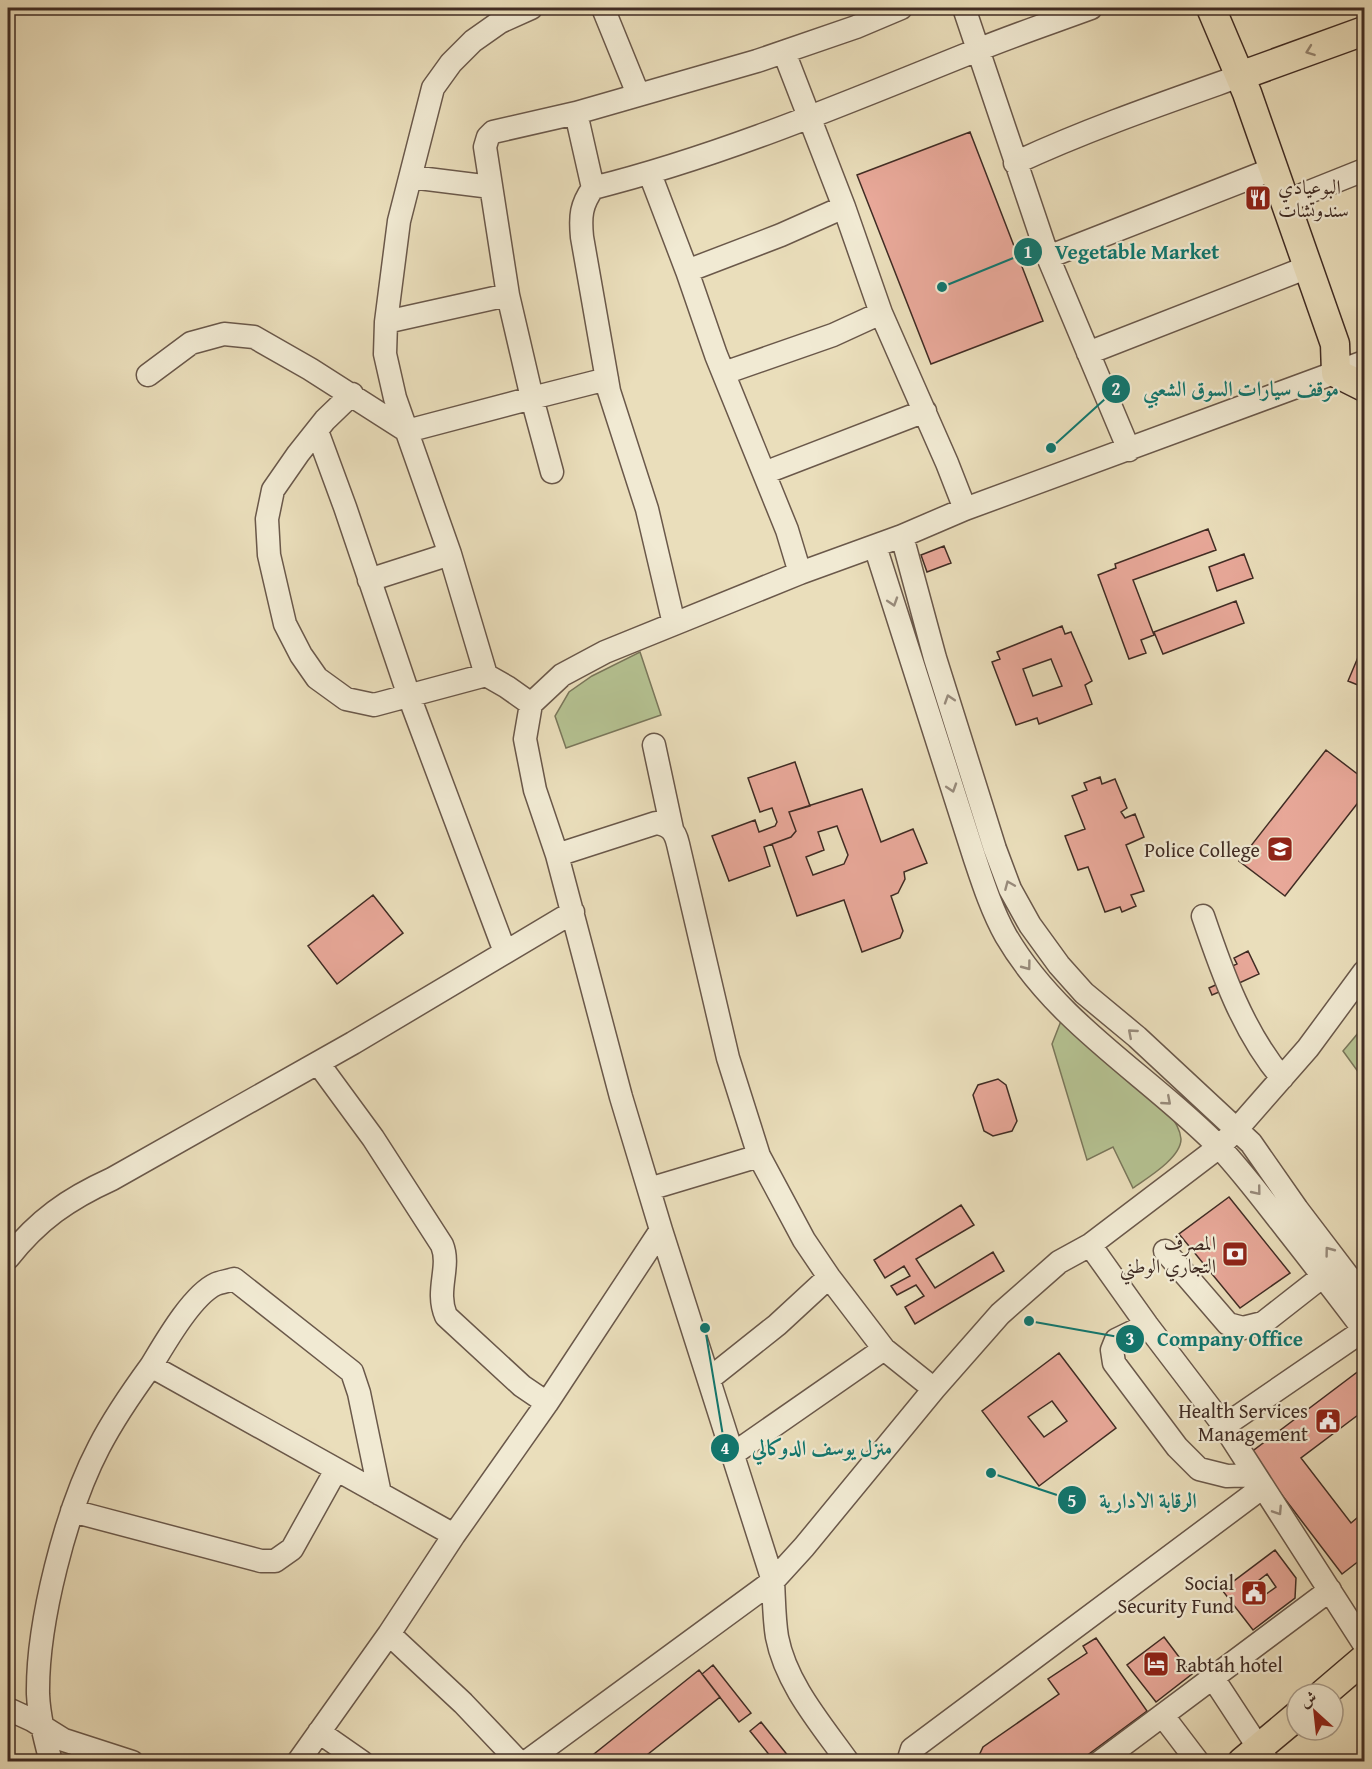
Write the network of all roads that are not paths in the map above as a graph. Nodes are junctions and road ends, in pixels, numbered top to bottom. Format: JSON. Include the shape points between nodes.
{"nodes":[{"id":1,"x":531,"y":8,"type":"edge"},
{"id":2,"x":603,"y":8,"type":"edge"},
{"id":3,"x":901,"y":8,"type":"edge"},
{"id":4,"x":964,"y":8,"type":"edge"},
{"id":5,"x":1091,"y":8,"type":"edge"},
{"id":6,"x":1211,"y":8,"type":"edge"},
{"id":7,"x":1365,"y":31,"type":"edge"},
{"id":8,"x":978,"y":50,"type":"junction"},
{"id":9,"x":1365,"y":51,"type":"edge"},
{"id":10,"x":784,"y":52,"type":"junction"},
{"id":11,"x":1244,"y":85,"type":"junction"},
{"id":12,"x":638,"y":94,"type":"junction"},
{"id":13,"x":576,"y":113,"type":"junction"},
{"id":14,"x":810,"y":117,"type":"junction"},
{"id":15,"x":1015,"y":163,"type":"junction"},
{"id":16,"x":1273,"y":170,"type":"junction"},
{"id":17,"x":1365,"y":170,"type":"edge"},
{"id":18,"x":650,"y":174,"type":"junction"},
{"id":19,"x":411,"y":177,"type":"junction"},
{"id":20,"x":491,"y":187,"type":"junction"},
{"id":21,"x":593,"y":188,"type":"junction"},
{"id":22,"x":1284,"y":202,"type":"junction"},
{"id":23,"x":844,"y":207,"type":"junction"},
{"id":24,"x":1048,"y":256,"type":"junction"},
{"id":25,"x":1308,"y":267,"type":"junction"},
{"id":26,"x":687,"y":271,"type":"junction"},
{"id":27,"x":508,"y":295,"type":"junction"},
{"id":28,"x":881,"y":313,"type":"junction"},
{"id":29,"x":386,"y":322,"type":"junction"},
{"id":30,"x":1088,"y":353,"type":"junction"},
{"id":31,"x":1357,"y":371,"type":"edge"},
{"id":32,"x":724,"y":373,"type":"junction"},
{"id":33,"x":148,"y":375,"type":"dead end"},
{"id":34,"x":607,"y":379,"type":"junction"},
{"id":35,"x":352,"y":394,"type":"junction"},
{"id":36,"x":532,"y":398,"type":"junction"},
{"id":37,"x":925,"y":411,"type":"junction"},
{"id":38,"x":317,"y":431,"type":"junction"},
{"id":39,"x":407,"y":431,"type":"junction"},
{"id":40,"x":1129,"y":450,"type":"junction"},
{"id":41,"x":552,"y":472,"type":"dead end"},
{"id":42,"x":764,"y":473,"type":"junction"},
{"id":43,"x":965,"y":509,"type":"junction"},
{"id":44,"x":902,"y":536,"type":"junction"},
{"id":45,"x":875,"y":546,"type":"junction"},
{"id":46,"x":450,"y":554,"type":"junction"},
{"id":47,"x":800,"y":573,"type":"junction"},
{"id":48,"x":369,"y":580,"type":"junction"},
{"id":49,"x":674,"y":624,"type":"junction"},
{"id":50,"x":486,"y":675,"type":"junction"},
{"id":51,"x":409,"y":696,"type":"junction"},
{"id":52,"x":531,"y":704,"type":"junction"},
{"id":53,"x":654,"y":745,"type":"dead end"},
{"id":54,"x":672,"y":829,"type":"junction"},
{"id":55,"x":995,"y":849,"type":"junction"},
{"id":56,"x":557,"y":855,"type":"junction"},
{"id":57,"x":974,"y":856,"type":"junction"},
{"id":58,"x":573,"y":912,"type":"junction"},
{"id":59,"x":1203,"y":916,"type":"dead end"},
{"id":60,"x":505,"y":952,"type":"junction"},
{"id":61,"x":1365,"y":972,"type":"edge"},
{"id":62,"x":318,"y":1063,"type":"junction"},
{"id":63,"x":1282,"y":1078,"type":"junction"},
{"id":64,"x":1237,"y":1129,"type":"junction"},
{"id":65,"x":1219,"y":1147,"type":"junction"},
{"id":66,"x":759,"y":1156,"type":"junction"},
{"id":67,"x":649,"y":1189,"type":"junction"},
{"id":68,"x":661,"y":1230,"type":"junction"},
{"id":69,"x":1090,"y":1245,"type":"junction"},
{"id":70,"x":1165,"y":1251,"type":"dead end"},
{"id":71,"x":8,"y":1258,"type":"edge"},
{"id":72,"x":1323,"y":1276,"type":"junction"},
{"id":73,"x":829,"y":1277,"type":"junction"},
{"id":74,"x":1365,"y":1297,"type":"edge"},
{"id":75,"x":1147,"y":1325,"type":"junction"},
{"id":76,"x":1364,"y":1330,"type":"edge"},
{"id":77,"x":884,"y":1349,"type":"junction"},
{"id":78,"x":151,"y":1366,"type":"junction"},
{"id":79,"x":710,"y":1379,"type":"junction"},
{"id":80,"x":934,"y":1389,"type":"junction"},
{"id":81,"x":547,"y":1403,"type":"junction"},
{"id":82,"x":1224,"y":1426,"type":"junction"},
{"id":83,"x":733,"y":1454,"type":"junction"},
{"id":84,"x":336,"y":1470,"type":"junction"},
{"id":85,"x":1259,"y":1481,"type":"junction"},
{"id":86,"x":380,"y":1494,"type":"junction"},
{"id":87,"x":72,"y":1511,"type":"junction"},
{"id":88,"x":454,"y":1535,"type":"junction"},
{"id":89,"x":773,"y":1581,"type":"junction"},
{"id":90,"x":1329,"y":1590,"type":"junction"},
{"id":91,"x":389,"y":1634,"type":"junction"},
{"id":92,"x":1365,"y":1644,"type":"edge"},
{"id":93,"x":1365,"y":1659,"type":"edge"},
{"id":94,"x":1213,"y":1678,"type":"junction"},
{"id":95,"x":1337,"y":1682,"type":"edge"},
{"id":96,"x":8,"y":1709,"type":"edge"},
{"id":97,"x":1163,"y":1716,"type":"junction"},
{"id":98,"x":42,"y":1728,"type":"junction"},
{"id":99,"x":1285,"y":1728,"type":"edge"},
{"id":100,"x":319,"y":1732,"type":"junction"},
{"id":101,"x":1256,"y":1757,"type":"edge"},
{"id":102,"x":51,"y":1761,"type":"edge"},
{"id":103,"x":132,"y":1761,"type":"edge"},
{"id":104,"x":298,"y":1761,"type":"edge"},
{"id":105,"x":362,"y":1761,"type":"edge"},
{"id":106,"x":519,"y":1761,"type":"edge"},
{"id":107,"x":526,"y":1761,"type":"edge"},
{"id":108,"x":848,"y":1761,"type":"edge"},
{"id":109,"x":908,"y":1761,"type":"edge"},
{"id":110,"x":1100,"y":1761,"type":"edge"},
{"id":111,"x":1198,"y":1761,"type":"edge"}],
"edges":[{"from":1,"to":19,"type":"street","via":[[500,22],[473,41],[445,71],[433,88]]},
{"from":2,"to":12,"type":"street"},
{"from":3,"to":10,"type":"street"},
{"from":4,"to":8,"type":"street"},
{"from":5,"to":8,"type":"street"},
{"from":6,"to":11,"type":"main road"},
{"from":7,"to":11,"type":"main road","one_way":true},
{"from":8,"to":14,"type":"street"},
{"from":8,"to":15,"type":"street"},
{"from":9,"to":11,"type":"main road"},
{"from":10,"to":12,"type":"street"},
{"from":10,"to":14,"type":"street"},
{"from":11,"to":15,"type":"street","via":[[1104,124]]},
{"from":11,"to":16,"type":"main road"},
{"from":12,"to":13,"type":"street"},
{"from":13,"to":20,"type":"street","via":[[493,132],[485,147]]},
{"from":13,"to":21,"type":"street"},
{"from":14,"to":18,"type":"street"},
{"from":14,"to":23,"type":"street"},
{"from":15,"to":24,"type":"street"},
{"from":16,"to":22,"type":"main road"},
{"from":16,"to":24,"type":"street"},
{"from":17,"to":22,"type":"street"},
{"from":18,"to":21,"type":"street"},
{"from":18,"to":26,"type":"street"},
{"from":19,"to":20,"type":"street"},
{"from":19,"to":29,"type":"street","via":[[399,221]]},
{"from":20,"to":27,"type":"street"},
{"from":21,"to":34,"type":"street","via":[[584,201],[580,219]]},
{"from":22,"to":25,"type":"main road"},
{"from":23,"to":26,"type":"street"},
{"from":23,"to":28,"type":"street"},
{"from":24,"to":30,"type":"street"},
{"from":25,"to":30,"type":"street"},
{"from":25,"to":31,"type":"main road","via":[[1335,344]]},
{"from":26,"to":32,"type":"street"},
{"from":27,"to":29,"type":"street"},
{"from":27,"to":36,"type":"street"},
{"from":28,"to":32,"type":"street","via":[[832,335]]},
{"from":28,"to":37,"type":"street"},
{"from":29,"to":39,"type":"street","via":[[385,354]]},
{"from":30,"to":40,"type":"street"},
{"from":31,"to":40,"type":"street"},
{"from":32,"to":42,"type":"street"},
{"from":33,"to":35,"type":"street","via":[[191,343],[224,334],[254,337]]},
{"from":34,"to":36,"type":"street"},
{"from":34,"to":49,"type":"street","via":[[647,508]]},
{"from":35,"to":38,"type":"street"},
{"from":35,"to":39,"type":"street"},
{"from":36,"to":39,"type":"street"},
{"from":36,"to":41,"type":"street"},
{"from":37,"to":42,"type":"street"},
{"from":37,"to":43,"type":"street"},
{"from":38,"to":48,"type":"street"},
{"from":38,"to":51,"type":"street","via":[[273,490],[267,519],[269,555],[285,624],[317,678],[346,699],[374,705]]},
{"from":39,"to":46,"type":"street"},
{"from":40,"to":43,"type":"street"},
{"from":42,"to":47,"type":"street"},
{"from":43,"to":44,"type":"street"},
{"from":44,"to":45,"type":"street"},
{"from":55,"to":44,"type":"street","one_way":true,"via":[[935,658]]},
{"from":45,"to":47,"type":"street"},
{"from":45,"to":57,"type":"street","one_way":true},
{"from":46,"to":48,"type":"street"},
{"from":46,"to":50,"type":"street"},
{"from":47,"to":49,"type":"street"},
{"from":48,"to":51,"type":"street"},
{"from":49,"to":52,"type":"street","via":[[562,675]]},
{"from":50,"to":51,"type":"street"},
{"from":50,"to":52,"type":"street"},
{"from":51,"to":60,"type":"street"},
{"from":52,"to":56,"type":"street","via":[[525,739],[535,790]]},
{"from":53,"to":54,"type":"street"},
{"from":54,"to":56,"type":"street","via":[[656,823]]},
{"from":54,"to":66,"type":"street","via":[[728,1058]]},
{"from":55,"to":57,"type":"street"},
{"from":64,"to":55,"type":"street","one_way":true,"via":[[1084,993],[1059,965],[1030,926]]},
{"from":56,"to":58,"type":"street"},
{"from":57,"to":65,"type":"street","one_way":true,"via":[[1006,936],[1042,984],[1064,1010]]},
{"from":58,"to":60,"type":"street"},
{"from":58,"to":67,"type":"street"},
{"from":59,"to":63,"type":"street","via":[[1229,988],[1268,1062]]},
{"from":60,"to":62,"type":"street"},
{"from":61,"to":63,"type":"street"},
{"from":62,"to":71,"type":"street","via":[[112,1179],[78,1194],[31,1231]]},
{"from":62,"to":81,"type":"street","via":[[373,1138],[442,1245],[441,1304],[446,1316],[522,1386]]},
{"from":63,"to":64,"type":"street"},
{"from":64,"to":65,"type":"street"},
{"from":74,"to":64,"type":"street","one_way":true},
{"from":65,"to":69,"type":"street"},
{"from":65,"to":72,"type":"street","one_way":true,"via":[[1260,1193]]},
{"from":66,"to":67,"type":"street"},
{"from":66,"to":73,"type":"street","via":[[804,1240]]},
{"from":67,"to":68,"type":"street"},
{"from":68,"to":79,"type":"street"},
{"from":68,"to":81,"type":"street"},
{"from":69,"to":75,"type":"street"},
{"from":69,"to":80,"type":"street","via":[[1059,1262],[1000,1314]]},
{"from":70,"to":72,"type":"street","via":[[1228,1324],[1243,1328],[1263,1323]]},
{"from":72,"to":76,"type":"street"},
{"from":73,"to":77,"type":"street"},
{"from":73,"to":79,"type":"street"},
{"from":75,"to":82,"type":"street"},
{"from":75,"to":85,"type":"street","via":[[1116,1340],[1112,1350],[1114,1363],[1177,1447],[1200,1469]]},
{"from":76,"to":82,"type":"street"},
{"from":77,"to":80,"type":"street"},
{"from":77,"to":83,"type":"street"},
{"from":78,"to":84,"type":"street"},
{"from":78,"to":86,"type":"street","via":[[203,1293],[234,1279],[352,1372]]},
{"from":78,"to":87,"type":"street","via":[[98,1448]]},
{"from":79,"to":83,"type":"street"},
{"from":80,"to":89,"type":"street"},
{"from":81,"to":88,"type":"street"},
{"from":82,"to":85,"type":"street"},
{"from":83,"to":89,"type":"street"},
{"from":84,"to":86,"type":"street"},
{"from":84,"to":87,"type":"street","via":[[292,1549],[275,1561],[261,1562]]},
{"from":85,"to":90,"type":"street","one_way":true},
{"from":85,"to":109,"type":"street","via":[[912,1749]]},
{"from":86,"to":88,"type":"street"},
{"from":87,"to":98,"type":"street","via":[[42,1640],[38,1694]]},
{"from":88,"to":91,"type":"street"},
{"from":89,"to":107,"type":"street"},
{"from":89,"to":108,"type":"street","via":[[778,1637],[788,1671]]},
{"from":90,"to":92,"type":"street"},
{"from":90,"to":94,"type":"street"},
{"from":91,"to":100,"type":"street"},
{"from":91,"to":106,"type":"street"},
{"from":93,"to":95,"type":"main road"},
{"from":94,"to":97,"type":"street"},
{"from":94,"to":101,"type":"street"},
{"from":96,"to":98,"type":"street"},
{"from":97,"to":110,"type":"street"},
{"from":97,"to":111,"type":"street"},
{"from":98,"to":102,"type":"street"},
{"from":98,"to":103,"type":"street","via":[[64,1740]]},
{"from":99,"to":101,"type":"main road"},
{"from":100,"to":104,"type":"street"},
{"from":100,"to":105,"type":"street"}]}
